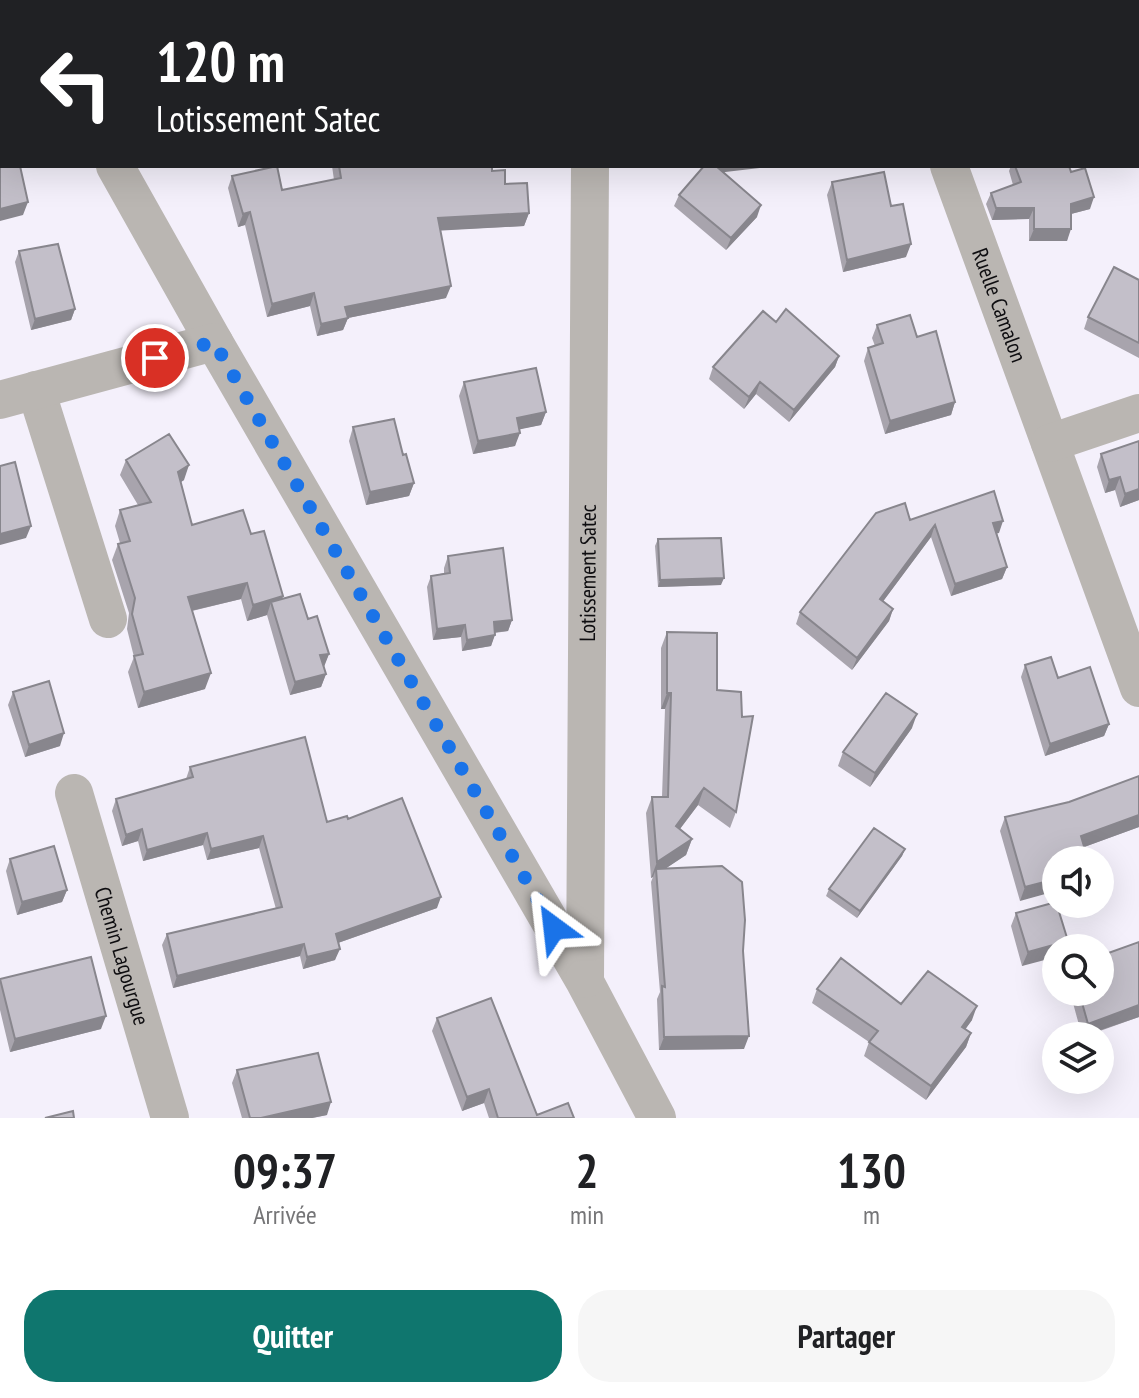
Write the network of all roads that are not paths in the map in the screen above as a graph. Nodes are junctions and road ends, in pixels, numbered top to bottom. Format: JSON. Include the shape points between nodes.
{"nodes":[{"id":1,"x":116,"y":168,"type":"edge"},
{"id":2,"x":590,"y":168,"type":"edge"},
{"id":3,"x":950,"y":168,"type":"edge"},
{"id":4,"x":214,"y":342,"type":"junction"},
{"id":5,"x":18,"y":395,"type":"edge"},
{"id":6,"x":1139,"y":413,"type":"edge"},
{"id":7,"x":1050,"y":443,"type":"junction"},
{"id":8,"x":108,"y":619,"type":"dead end"},
{"id":9,"x":1139,"y":688,"type":"edge"},
{"id":10,"x":74,"y":793,"type":"dead end"},
{"id":11,"x":585,"y":982,"type":"junction"},
{"id":12,"x":170,"y":1118,"type":"edge"},
{"id":13,"x":657,"y":1118,"type":"edge"}],
"edges":[{"from":1,"to":4,"type":"street","name":"Lotissement Satec"},
{"from":2,"to":11,"type":"street","name":"Lotissement Satec"},
{"from":3,"to":7,"type":"street","name":"Ruelle Camalon"},
{"from":4,"to":5,"type":"street"},
{"from":4,"to":11,"type":"street","name":"Lotissement Satec"},
{"from":5,"to":8,"type":"street"},
{"from":6,"to":7,"type":"street"},
{"from":7,"to":9,"type":"street","name":"Ruelle Camalon"},
{"from":10,"to":12,"type":"street","name":"Chemin Lagourgue"},
{"from":11,"to":13,"type":"street","name":"Lotissement Satec"}]}
